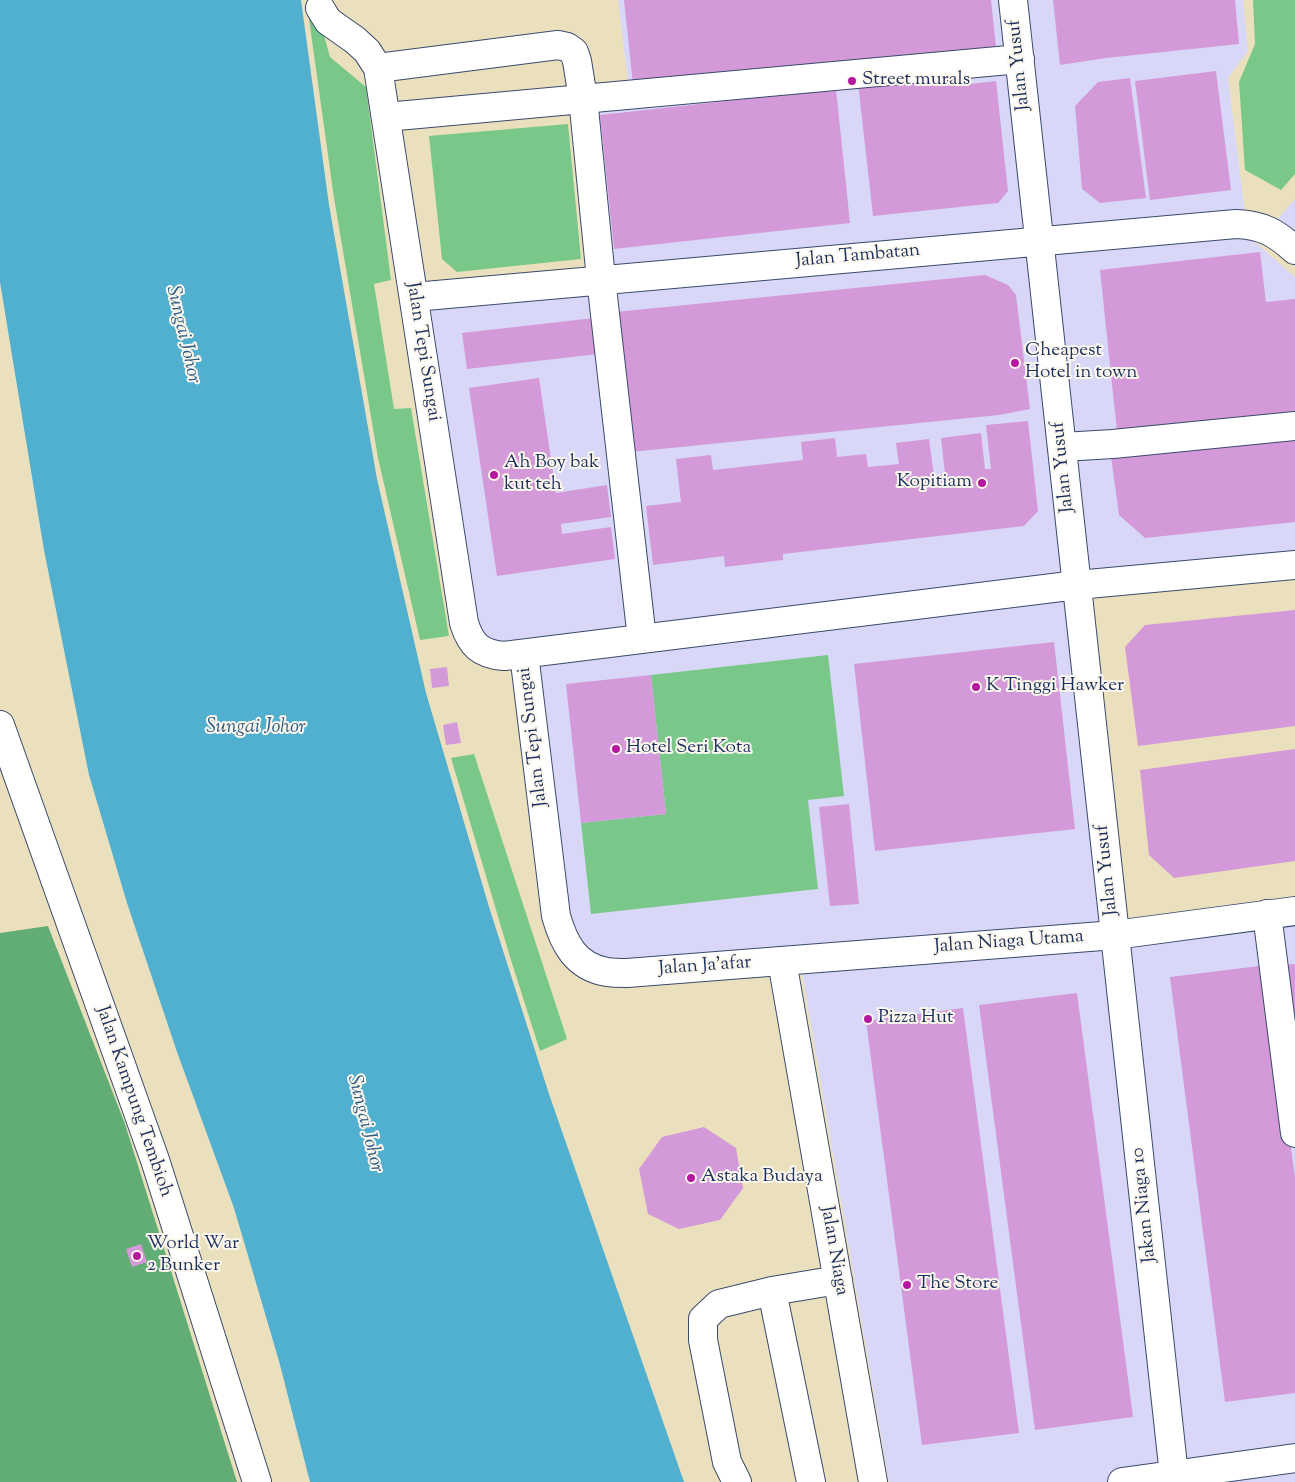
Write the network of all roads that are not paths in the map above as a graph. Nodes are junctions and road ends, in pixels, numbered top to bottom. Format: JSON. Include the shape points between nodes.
{"nodes":[{"id":1,"x":1013,"y":0,"type":"edge"},
{"id":2,"x":320,"y":8,"type":"dead end"},
{"id":3,"x":1020,"y":60,"type":"junction"},
{"id":4,"x":378,"y":68,"type":"junction"},
{"id":5,"x":583,"y":98,"type":"junction"},
{"id":6,"x":386,"y":117,"type":"junction"},
{"id":7,"x":1039,"y":241,"type":"junction"},
{"id":8,"x":1295,"y":250,"type":"edge"},
{"id":9,"x":600,"y":279,"type":"junction"},
{"id":10,"x":414,"y":297,"type":"junction"},
{"id":11,"x":1295,"y":426,"type":"edge"},
{"id":12,"x":1062,"y":447,"type":"junction"},
{"id":13,"x":1295,"y":565,"type":"edge"},
{"id":14,"x":1077,"y":585,"type":"junction"},
{"id":15,"x":642,"y":639,"type":"junction"},
{"id":16,"x":524,"y":654,"type":"junction"},
{"id":17,"x":0,"y":728,"type":"edge"},
{"id":18,"x":1295,"y":911,"type":"edge"},
{"id":19,"x":1267,"y":914,"type":"junction"},
{"id":20,"x":1115,"y":934,"type":"junction"},
{"id":21,"x":782,"y":961,"type":"junction"},
{"id":22,"x":627,"y":973,"type":"joint"},
{"id":23,"x":1295,"y":1133,"type":"edge"},
{"id":24,"x":838,"y":1280,"type":"junction"},
{"id":25,"x":772,"y":1291,"type":"junction"},
{"id":26,"x":1295,"y":1458,"type":"edge"},
{"id":27,"x":1174,"y":1475,"type":"junction"},
{"id":28,"x":257,"y":1482,"type":"edge"},
{"id":29,"x":737,"y":1482,"type":"edge"},
{"id":30,"x":811,"y":1482,"type":"edge"},
{"id":31,"x":873,"y":1482,"type":"edge"},
{"id":32,"x":1122,"y":1482,"type":"edge"}],
"edges":[{"from":1,"to":3,"type":"street","name":"Jalan Yusuf"},
{"from":2,"to":4,"type":"street","via":[[328,22],[368,51]]},
{"from":3,"to":5,"type":"street"},
{"from":3,"to":7,"type":"street","name":"Jalan Yusuf"},
{"from":4,"to":5,"type":"street","via":[[558,45],[574,52]]},
{"from":4,"to":6,"type":"street","name":"Jalan Tepi Sungai"},
{"from":5,"to":6,"type":"street"},
{"from":5,"to":9,"type":"street"},
{"from":6,"to":10,"type":"street","name":"Jalan Tepi Sungai"},
{"from":7,"to":8,"type":"street","name":"Jalan Tambatan","via":[[1246,224],[1274,234]]},
{"from":7,"to":9,"type":"street","name":"Jalan Tambatan"},
{"from":7,"to":12,"type":"street","name":"Jalan Yusuf"},
{"from":9,"to":10,"type":"street","name":"Jalan Tambatan"},
{"from":9,"to":15,"type":"street"},
{"from":10,"to":16,"type":"street","name":"Jalan Tepi Sungai","via":[[464,623],[475,645],[485,652],[504,656]]},
{"from":11,"to":12,"type":"street"},
{"from":12,"to":14,"type":"street","name":"Jalan Yusuf"},
{"from":13,"to":14,"type":"street"},
{"from":14,"to":15,"type":"street"},
{"from":14,"to":20,"type":"street","name":"Jalan Yusuf"},
{"from":15,"to":16,"type":"street"},
{"from":16,"to":22,"type":"street","name":"Jalan Tepi Sungai","via":[[556,916],[562,936],[572,953],[588,965],[606,972]]},
{"from":17,"to":28,"type":"street","name":"Jalan Kampung Tembioh","via":[[154,1160]]},
{"from":18,"to":19,"type":"street","name":"Jalan Niaga Utama"},
{"from":19,"to":20,"type":"street","name":"Jalan Niaga Utama"},
{"from":19,"to":23,"type":"street"},
{"from":20,"to":21,"type":"street","name":"Jalan Niaga Utama"},
{"from":20,"to":27,"type":"street","name":"Jakan Niaga 10"},
{"from":21,"to":22,"type":"street","name":"Jalan Ja'afar"},
{"from":21,"to":24,"type":"street","name":"Jalan Niaga"},
{"from":24,"to":25,"type":"street"},
{"from":24,"to":31,"type":"street","name":"Jalan Niaga"},
{"from":25,"to":29,"type":"street","via":[[718,1304],[704,1319],[703,1340],[727,1462]]},
{"from":25,"to":30,"type":"street"},
{"from":26,"to":27,"type":"street"},
{"from":27,"to":32,"type":"street"}]}
